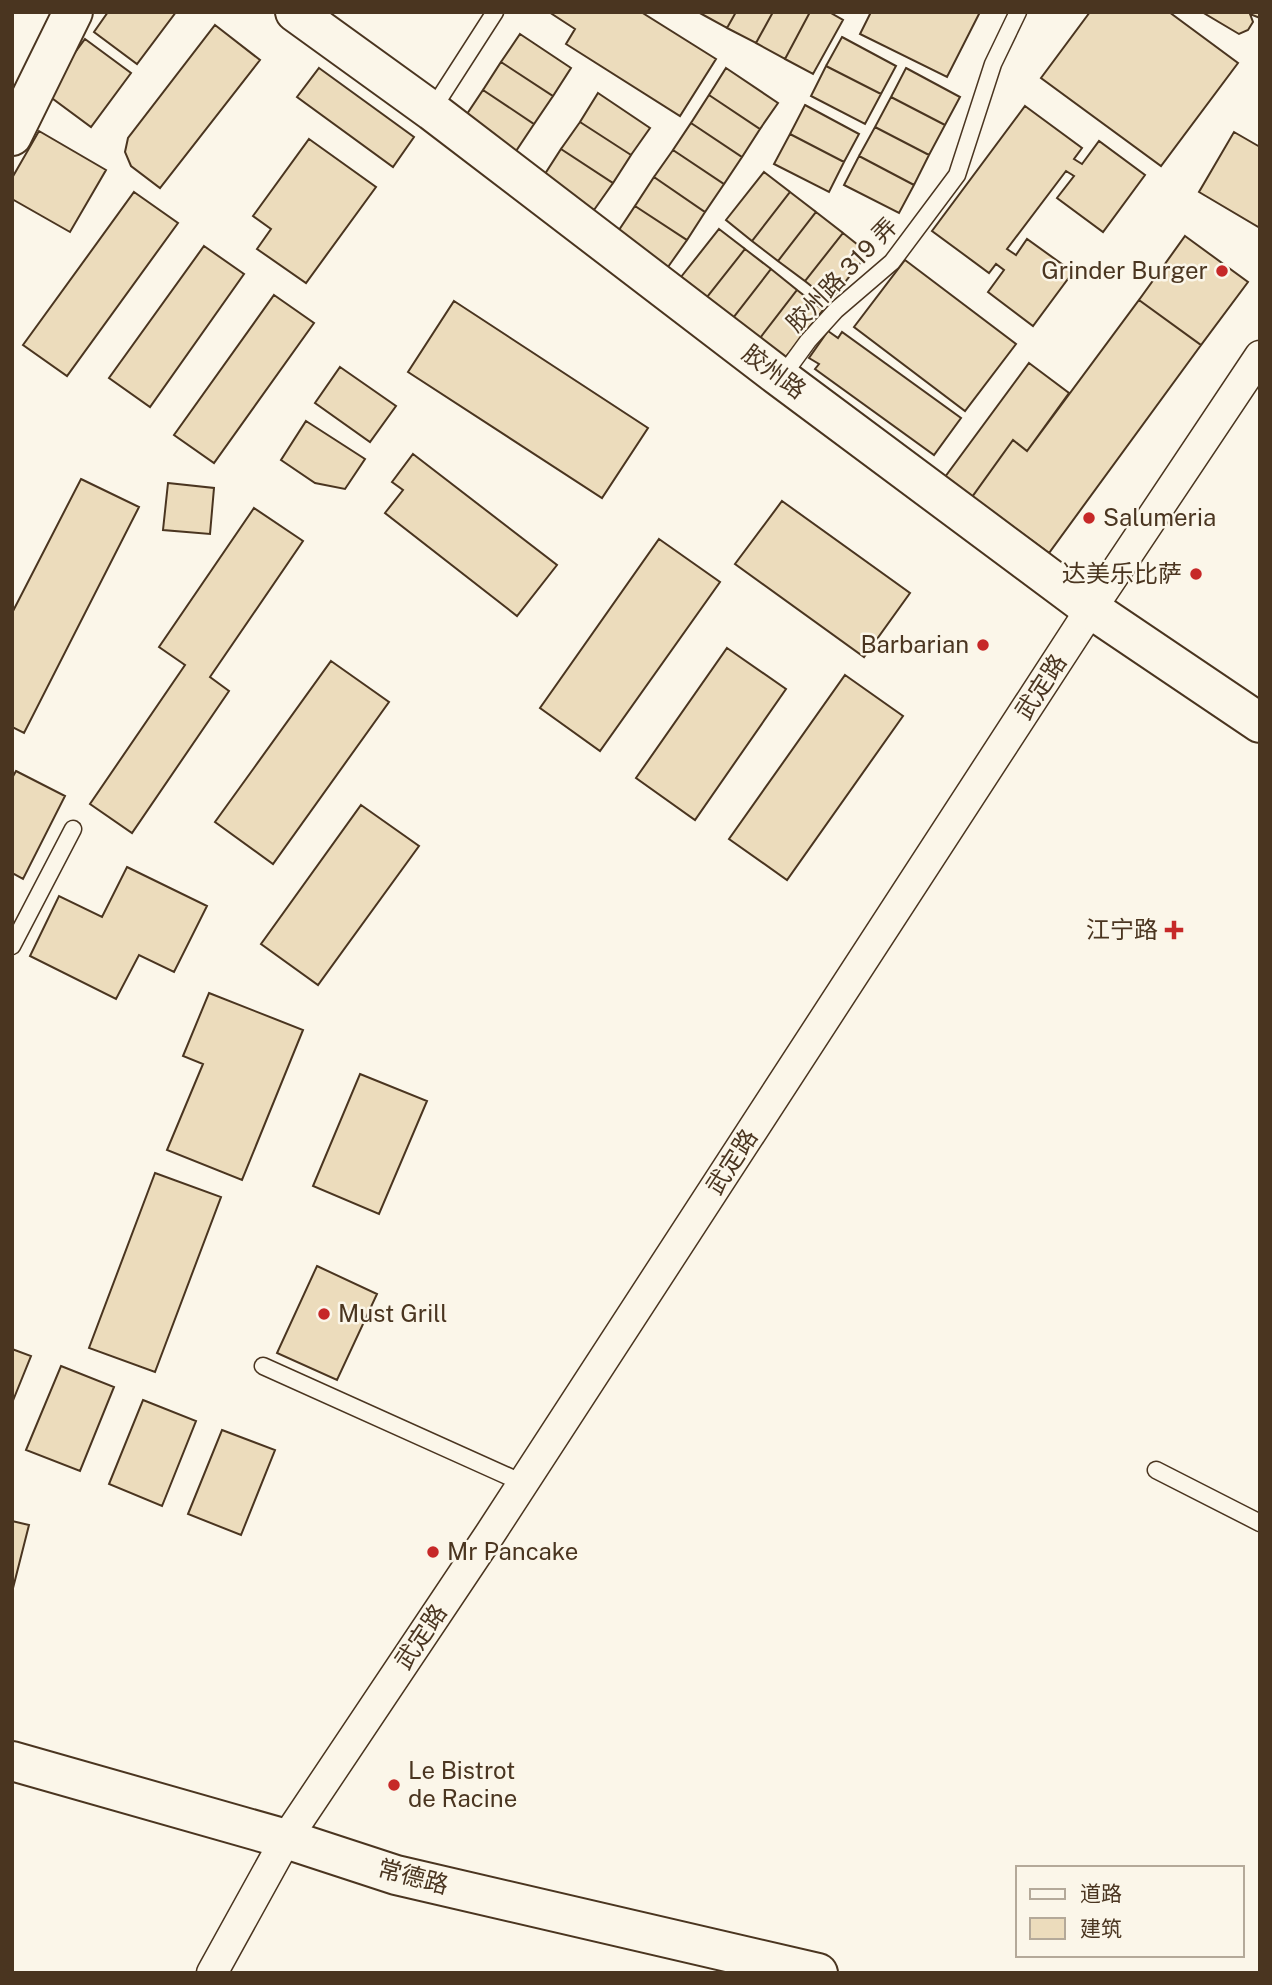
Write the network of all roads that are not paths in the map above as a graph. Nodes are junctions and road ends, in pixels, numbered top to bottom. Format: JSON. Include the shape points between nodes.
{"nodes":[{"id":1,"x":73,"y":12,"type":"edge"},
{"id":2,"x":295,"y":12,"type":"edge"},
{"id":3,"x":495,"y":12,"type":"edge"},
{"id":4,"x":1018,"y":12,"type":"edge"},
{"id":5,"x":432,"y":111,"type":"junction"},
{"id":6,"x":12,"y":135,"type":"edge"},
{"id":7,"x":1260,"y":356,"type":"edge"},
{"id":8,"x":781,"y":377,"type":"junction"},
{"id":9,"x":1091,"y":609,"type":"junction"},
{"id":10,"x":1260,"y":723,"type":"edge"},
{"id":11,"x":74,"y":829,"type":"dead end"},
{"id":12,"x":12,"y":946,"type":"edge"},
{"id":13,"x":263,"y":1366,"type":"dead end"},
{"id":14,"x":1156,"y":1470,"type":"dead end"},
{"id":15,"x":523,"y":1483,"type":"junction"},
{"id":16,"x":1260,"y":1523,"type":"edge"},
{"id":17,"x":12,"y":1761,"type":"edge"},
{"id":18,"x":286,"y":1839,"type":"junction"},
{"id":19,"x":212,"y":1973,"type":"edge"},
{"id":20,"x":818,"y":1973,"type":"edge"}],
"edges":[{"from":1,"to":6,"type":"street"},
{"from":2,"to":5,"type":"street","name":"胶州路"},
{"from":3,"to":5,"type":"lane"},
{"from":4,"to":8,"type":"lane","name":"胶州路 319 弄","via":[[993,64],[957,175],[892,262],[836,310]]},
{"from":5,"to":8,"type":"street","name":"胶州路"},
{"from":7,"to":9,"type":"street","name":"武定路"},
{"from":8,"to":9,"type":"street","name":"胶州路"},
{"from":9,"to":10,"type":"street","name":"胶州路"},
{"from":9,"to":15,"type":"street","name":"武定路"},
{"from":11,"to":12,"type":"lane"},
{"from":13,"to":15,"type":"lane"},
{"from":14,"to":16,"type":"lane"},
{"from":15,"to":18,"type":"street","name":"武定路"},
{"from":17,"to":18,"type":"street","name":"常德路"},
{"from":18,"to":19,"type":"street","name":"武定路"},
{"from":18,"to":20,"type":"street","name":"常德路","via":[[396,1875]]}]}
